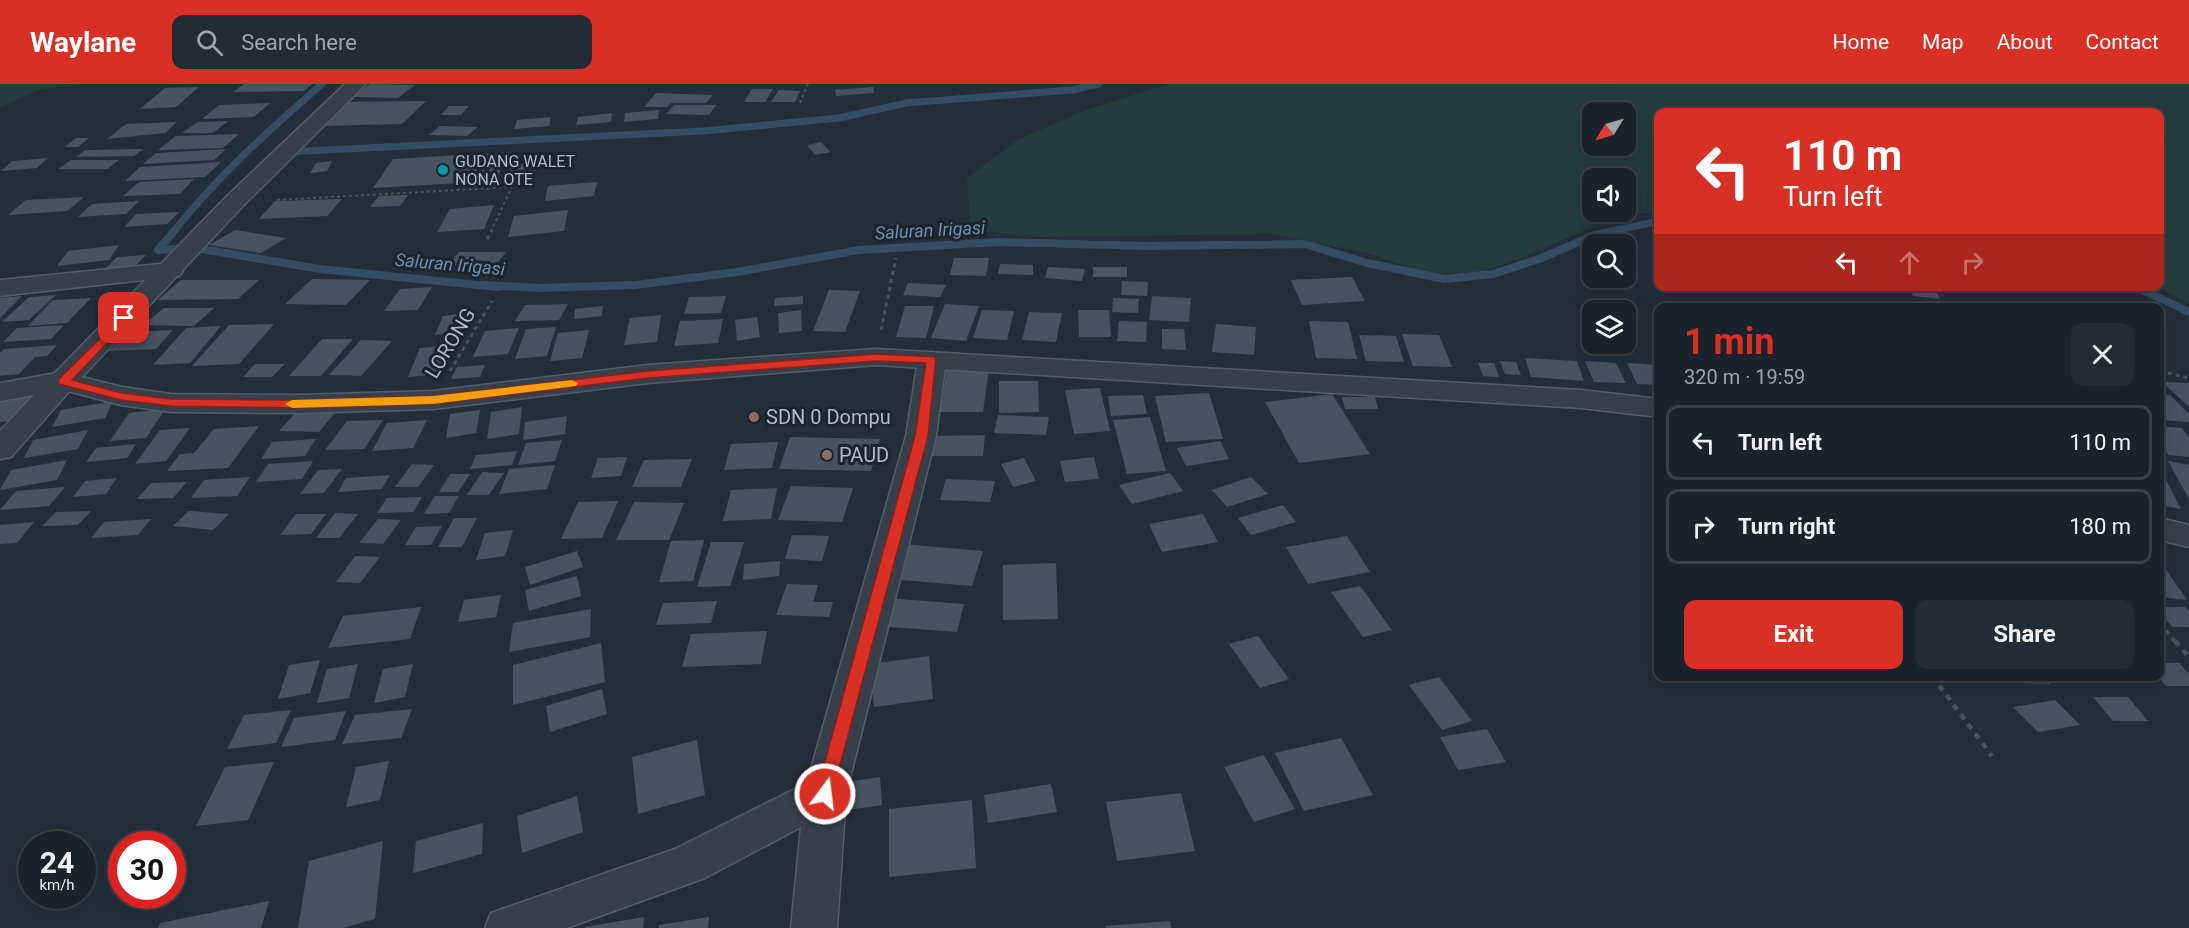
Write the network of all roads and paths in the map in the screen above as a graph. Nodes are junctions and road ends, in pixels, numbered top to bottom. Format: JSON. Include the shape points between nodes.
{"nodes":[{"id":1,"x":356,"y":84,"type":"edge"},
{"id":2,"x":808,"y":84,"type":"edge"},
{"id":3,"x":800,"y":103,"type":"dead end"},
{"id":4,"x":234,"y":202,"type":"junction"},
{"id":5,"x":487,"y":238,"type":"dead end"},
{"id":6,"x":896,"y":258,"type":"dead end"},
{"id":7,"x":170,"y":271,"type":"junction"},
{"id":8,"x":0,"y":288,"type":"edge"},
{"id":9,"x":492,"y":301,"type":"dead end"},
{"id":10,"x":876,"y":357,"type":"junction"},
{"id":11,"x":932,"y":360,"type":"junction"},
{"id":12,"x":2164,"y":372,"type":"edge"},
{"id":13,"x":2189,"y":378,"type":"edge"},
{"id":14,"x":63,"y":381,"type":"junction"},
{"id":15,"x":0,"y":392,"type":"edge"},
{"id":16,"x":433,"y":400,"type":"junction"},
{"id":17,"x":1654,"y":407,"type":"edge"},
{"id":18,"x":0,"y":450,"type":"edge"},
{"id":19,"x":2164,"y":530,"type":"edge"},
{"id":20,"x":2189,"y":536,"type":"edge"},
{"id":21,"x":2164,"y":629,"type":"edge"},
{"id":22,"x":2189,"y":657,"type":"edge"},
{"id":23,"x":1936,"y":681,"type":"edge"},
{"id":24,"x":1992,"y":756,"type":"dead end"},
{"id":25,"x":825,"y":794,"type":"junction"},
{"id":26,"x":508,"y":928,"type":"edge"},
{"id":27,"x":814,"y":928,"type":"edge"}],
"edges":[{"from":1,"to":4,"type":"street"},
{"from":2,"to":3,"type":"path"},
{"from":4,"to":5,"type":"path","via":[[512,187]]},
{"from":4,"to":7,"type":"street"},
{"from":6,"to":10,"type":"path"},
{"from":7,"to":8,"type":"street"},
{"from":7,"to":14,"type":"street"},
{"from":9,"to":16,"type":"path","name":"LORONG"},
{"from":10,"to":11,"type":"street"},
{"from":10,"to":16,"type":"street","via":[[648,374]]},
{"from":11,"to":17,"type":"street","via":[[1581,399]]},
{"from":11,"to":25,"type":"street","via":[[921,436]]},
{"from":12,"to":13,"type":"path"},
{"from":14,"to":15,"type":"street"},
{"from":14,"to":16,"type":"street","via":[[121,396],[171,403]]},
{"from":14,"to":18,"type":"street"},
{"from":19,"to":20,"type":"street"},
{"from":21,"to":22,"type":"path"},
{"from":23,"to":24,"type":"path"},
{"from":25,"to":26,"type":"street","via":[[689,864]]},
{"from":25,"to":27,"type":"street"}]}
